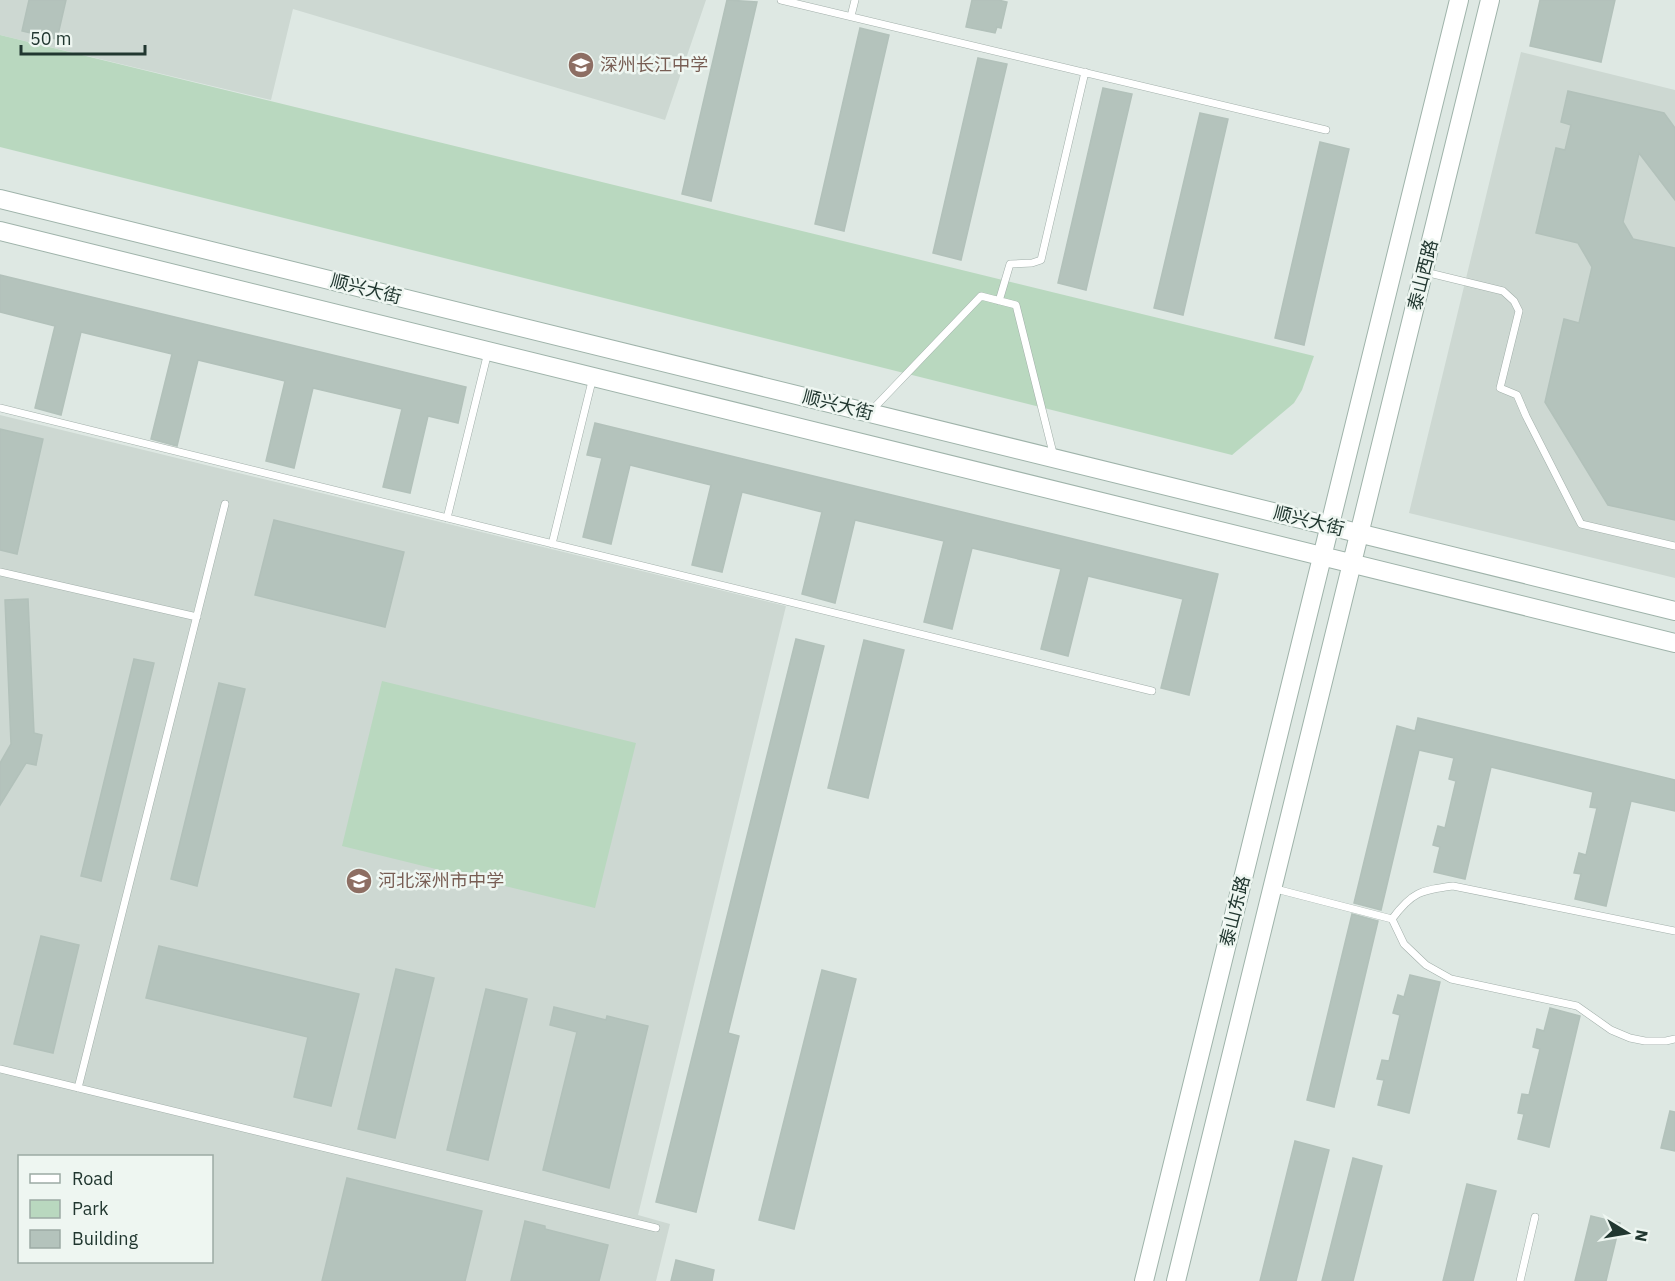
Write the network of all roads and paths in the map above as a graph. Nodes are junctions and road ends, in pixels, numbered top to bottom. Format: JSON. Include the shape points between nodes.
{"nodes":[{"id":1,"x":781,"y":0,"type":"edge"},
{"id":2,"x":855,"y":0,"type":"edge"},
{"id":3,"x":1459,"y":0,"type":"edge"},
{"id":4,"x":1490,"y":0,"type":"edge"},
{"id":5,"x":851,"y":16,"type":"junction"},
{"id":6,"x":1085,"y":72,"type":"junction"},
{"id":7,"x":1326,"y":130,"type":"dead end"},
{"id":8,"x":0,"y":199,"type":"edge"},
{"id":9,"x":0,"y":231,"type":"edge"},
{"id":10,"x":1424,"y":272,"type":"junction"},
{"id":11,"x":999,"y":301,"type":"junction"},
{"id":12,"x":488,"y":351,"type":"junction"},
{"id":13,"x":593,"y":377,"type":"junction"},
{"id":14,"x":0,"y":408,"type":"edge"},
{"id":15,"x":869,"y":413,"type":"junction"},
{"id":16,"x":1055,"y":459,"type":"junction"},
{"id":17,"x":225,"y":504,"type":"dead end"},
{"id":18,"x":447,"y":518,"type":"junction"},
{"id":19,"x":1326,"y":541,"type":"junction"},
{"id":20,"x":552,"y":544,"type":"junction"},
{"id":21,"x":1675,"y":546,"type":"edge"},
{"id":22,"x":1356,"y":549,"type":"junction"},
{"id":23,"x":0,"y":572,"type":"edge"},
{"id":24,"x":1675,"y":611,"type":"edge"},
{"id":25,"x":197,"y":617,"type":"junction"},
{"id":26,"x":1675,"y":643,"type":"edge"},
{"id":27,"x":1152,"y":691,"type":"dead end"},
{"id":28,"x":1272,"y":888,"type":"junction"},
{"id":29,"x":1392,"y":919,"type":"junction"},
{"id":30,"x":1675,"y":931,"type":"edge"},
{"id":31,"x":1675,"y":1039,"type":"edge"},
{"id":32,"x":0,"y":1069,"type":"edge"},
{"id":33,"x":78,"y":1088,"type":"junction"},
{"id":34,"x":1535,"y":1217,"type":"dead end"},
{"id":35,"x":656,"y":1228,"type":"dead end"},
{"id":36,"x":1144,"y":1281,"type":"edge"},
{"id":37,"x":1176,"y":1281,"type":"edge"},
{"id":38,"x":1520,"y":1281,"type":"edge"}],
"edges":[{"from":1,"to":5,"type":"lane"},
{"from":2,"to":5,"type":"lane"},
{"from":3,"to":19,"type":"main road","name":"泰山西路"},
{"from":4,"to":10,"type":"main road","name":"泰山西路"},
{"from":5,"to":6,"type":"lane"},
{"from":6,"to":7,"type":"lane"},
{"from":6,"to":11,"type":"lane","via":[[1041,260],[1010,264]]},
{"from":8,"to":15,"type":"main road","name":"顺兴大街"},
{"from":9,"to":12,"type":"main road","name":"顺兴大街"},
{"from":10,"to":21,"type":"lane","via":[[1503,291],[1514,302],[1519,311],[1500,388],[1517,395],[1581,524]]},
{"from":10,"to":22,"type":"main road","name":"泰山西路"},
{"from":11,"to":15,"type":"lane","via":[[981,296]]},
{"from":11,"to":16,"type":"lane","via":[[1016,305]]},
{"from":12,"to":13,"type":"main road","name":"顺兴大街"},
{"from":12,"to":18,"type":"lane"},
{"from":13,"to":19,"type":"main road","name":"顺兴大街"},
{"from":13,"to":20,"type":"lane"},
{"from":14,"to":18,"type":"lane"},
{"from":15,"to":16,"type":"main road","name":"顺兴大街"},
{"from":16,"to":19,"type":"main road","name":"顺兴大街"},
{"from":17,"to":25,"type":"lane"},
{"from":18,"to":20,"type":"lane"},
{"from":19,"to":22,"type":"main road","name":"顺兴大街"},
{"from":19,"to":22,"type":"main road","name":"顺兴大街"},
{"from":19,"to":36,"type":"main road","name":"泰山东路"},
{"from":20,"to":27,"type":"lane"},
{"from":22,"to":24,"type":"main road","name":"顺兴大街"},
{"from":22,"to":26,"type":"main road","name":"顺兴大街"},
{"from":22,"to":28,"type":"main road","name":"泰山东路"},
{"from":23,"to":25,"type":"lane"},
{"from":25,"to":33,"type":"lane"},
{"from":28,"to":29,"type":"lane"},
{"from":28,"to":37,"type":"main road","name":"泰山东路"},
{"from":29,"to":30,"type":"lane","via":[[1404,902],[1416,894],[1453,886]]},
{"from":29,"to":31,"type":"lane","via":[[1404,944],[1426,965],[1450,979],[1577,1006],[1630,1038]]},
{"from":32,"to":33,"type":"lane"},
{"from":33,"to":35,"type":"lane"},
{"from":34,"to":38,"type":"lane"}]}
